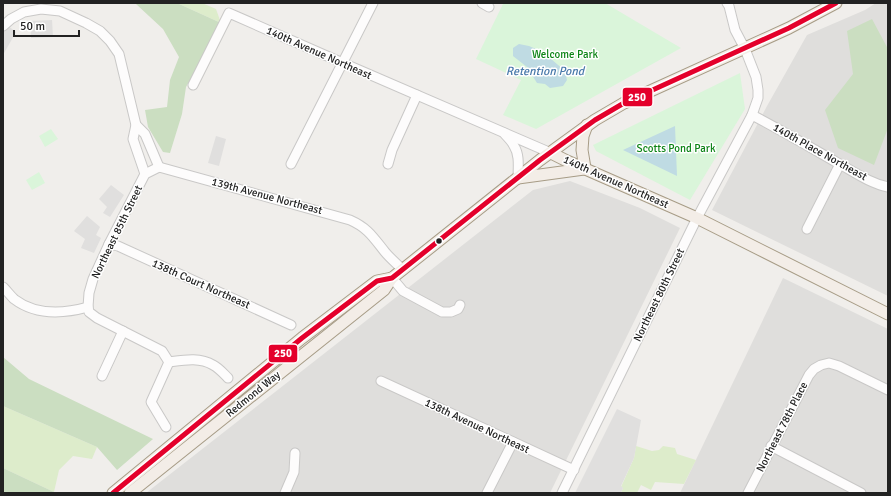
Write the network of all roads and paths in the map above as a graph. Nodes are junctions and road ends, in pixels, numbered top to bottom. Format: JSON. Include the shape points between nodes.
{"nodes":[{"id":1,"x":373,"y":3,"type":"edge"},
{"id":2,"x":836,"y":3,"type":"edge"},
{"id":3,"x":729,"y":4,"type":"edge"},
{"id":4,"x":3,"y":26,"type":"edge"},
{"id":5,"x":745,"y":49,"type":"junction"},
{"id":6,"x":343,"y":63,"type":"junction"},
{"id":7,"x":193,"y":85,"type":"dead end"},
{"id":8,"x":417,"y":96,"type":"junction"},
{"id":9,"x":752,"y":115,"type":"junction"},
{"id":10,"x":136,"y":125,"type":"junction"},
{"id":11,"x":588,"y":125,"type":"junction"},
{"id":12,"x":503,"y":132,"type":"junction"},
{"id":13,"x":551,"y":153,"type":"junction"},
{"id":14,"x":291,"y":164,"type":"dead end"},
{"id":15,"x":388,"y":164,"type":"dead end"},
{"id":16,"x":840,"y":164,"type":"junction"},
{"id":17,"x":159,"y":167,"type":"junction"},
{"id":18,"x":585,"y":168,"type":"junction"},
{"id":19,"x":145,"y":174,"type":"junction"},
{"id":20,"x":518,"y":178,"type":"junction"},
{"id":21,"x":888,"y":187,"type":"edge"},
{"id":22,"x":697,"y":218,"type":"junction"},
{"id":23,"x":807,"y":229,"type":"dead end"},
{"id":24,"x":109,"y":244,"type":"junction"},
{"id":25,"x":403,"y":270,"type":"junction"},
{"id":26,"x":392,"y":278,"type":"junction"},
{"id":27,"x":3,"y":287,"type":"edge"},
{"id":28,"x":460,"y":305,"type":"dead end"},
{"id":29,"x":88,"y":307,"type":"junction"},
{"id":30,"x":888,"y":314,"type":"edge"},
{"id":31,"x":291,"y":325,"type":"dead end"},
{"id":32,"x":123,"y":331,"type":"junction"},
{"id":33,"x":169,"y":362,"type":"junction"},
{"id":34,"x":102,"y":376,"type":"dead end"},
{"id":35,"x":228,"y":378,"type":"dead end"},
{"id":36,"x":381,"y":381,"type":"dead end"},
{"id":37,"x":888,"y":390,"type":"edge"},
{"id":38,"x":166,"y":427,"type":"dead end"},
{"id":39,"x":513,"y":442,"type":"junction"},
{"id":40,"x":771,"y":446,"type":"junction"},
{"id":41,"x":295,"y":453,"type":"dead end"},
{"id":42,"x":574,"y":470,"type":"junction"},
{"id":43,"x":113,"y":493,"type":"edge"},
{"id":44,"x":130,"y":493,"type":"edge"},
{"id":45,"x":285,"y":493,"type":"edge"},
{"id":46,"x":488,"y":493,"type":"edge"},
{"id":47,"x":562,"y":493,"type":"edge"},
{"id":48,"x":748,"y":493,"type":"edge"},
{"id":49,"x":861,"y":493,"type":"edge"}],
"edges":[{"from":1,"to":6,"type":"street"},
{"from":2,"to":5,"type":"main road","name":"Redmond Way"},
{"from":3,"to":5,"type":"street","via":[[735,30]]},
{"from":4,"to":10,"type":"street","via":[[24,12],[40,9],[60,11],[100,31],[119,54]]},
{"from":5,"to":9,"type":"street","name":"Northeast 80th Street","via":[[756,77],[758,90]]},
{"from":5,"to":11,"type":"main road","name":"Redmond Way","via":[[624,103]]},
{"from":6,"to":7,"type":"street","name":"140th Avenue Northeast","via":[[229,13]]},
{"from":6,"to":8,"type":"street","name":"140th Avenue Northeast"},
{"from":6,"to":14,"type":"street"},
{"from":8,"to":12,"type":"street","name":"140th Avenue Northeast"},
{"from":8,"to":15,"type":"street"},
{"from":9,"to":16,"type":"street","name":"140th Place Northeast"},
{"from":9,"to":22,"type":"street","name":"Northeast 80th Street"},
{"from":10,"to":17,"type":"street","via":[[145,134]]},
{"from":10,"to":19,"type":"street","via":[[133,139]]},
{"from":11,"to":13,"type":"main road","name":"Redmond Way"},
{"from":11,"to":18,"type":"main road","via":[[583,136],[582,150]]},
{"from":12,"to":13,"type":"street","name":"140th Avenue Northeast"},
{"from":12,"to":20,"type":"street","via":[[515,146],[519,167]]},
{"from":13,"to":18,"type":"main road","name":"140th Avenue Northeast"},
{"from":13,"to":20,"type":"main road","name":"Redmond Way"},
{"from":16,"to":21,"type":"street","name":"140th Place Northeast","via":[[878,185]]},
{"from":16,"to":23,"type":"street"},
{"from":17,"to":19,"type":"street","name":"Northeast 85th Street"},
{"from":17,"to":25,"type":"street","name":"139th Avenue Northeast","via":[[360,224]]},
{"from":18,"to":20,"type":"main road"},
{"from":18,"to":22,"type":"main road","name":"140th Avenue Northeast"},
{"from":19,"to":24,"type":"street","name":"Northeast 85th Street"},
{"from":20,"to":25,"type":"main road","name":"Redmond Way"},
{"from":22,"to":30,"type":"main road","name":"140th Avenue Northeast"},
{"from":22,"to":42,"type":"street","name":"Northeast 80th Street"},
{"from":24,"to":29,"type":"street","name":"Northeast 85th Street","via":[[93,279]]},
{"from":24,"to":31,"type":"street","name":"138th Court Northeast"},
{"from":25,"to":26,"type":"main road","name":"Redmond Way"},
{"from":26,"to":28,"type":"street","via":[[403,291],[442,312],[452,312]]},
{"from":26,"to":43,"type":"main road","name":"Redmond Way","via":[[377,280]]},
{"from":26,"to":44,"type":"main road","name":"Redmond Way","via":[[384,290]]},
{"from":27,"to":29,"type":"street","via":[[14,298],[38,310],[54,312]]},
{"from":29,"to":32,"type":"street","via":[[89,312],[96,318]]},
{"from":32,"to":33,"type":"street","via":[[162,351]]},
{"from":32,"to":34,"type":"street"},
{"from":33,"to":35,"type":"street","via":[[201,360],[213,364]]},
{"from":33,"to":38,"type":"street","via":[[151,402]]},
{"from":36,"to":39,"type":"street","name":"138th Avenue Northeast"},
{"from":37,"to":40,"type":"street","name":"Northeast 78th Place","via":[[839,366],[829,363],[821,365],[809,375]]},
{"from":39,"to":42,"type":"street","name":"138th Avenue Northeast"},
{"from":39,"to":46,"type":"street"},
{"from":40,"to":48,"type":"street","name":"Northeast 78th Place"},
{"from":40,"to":49,"type":"street"},
{"from":41,"to":45,"type":"street","via":[[294,472]]},
{"from":42,"to":47,"type":"street","name":"Northeast 80th Street"}]}
